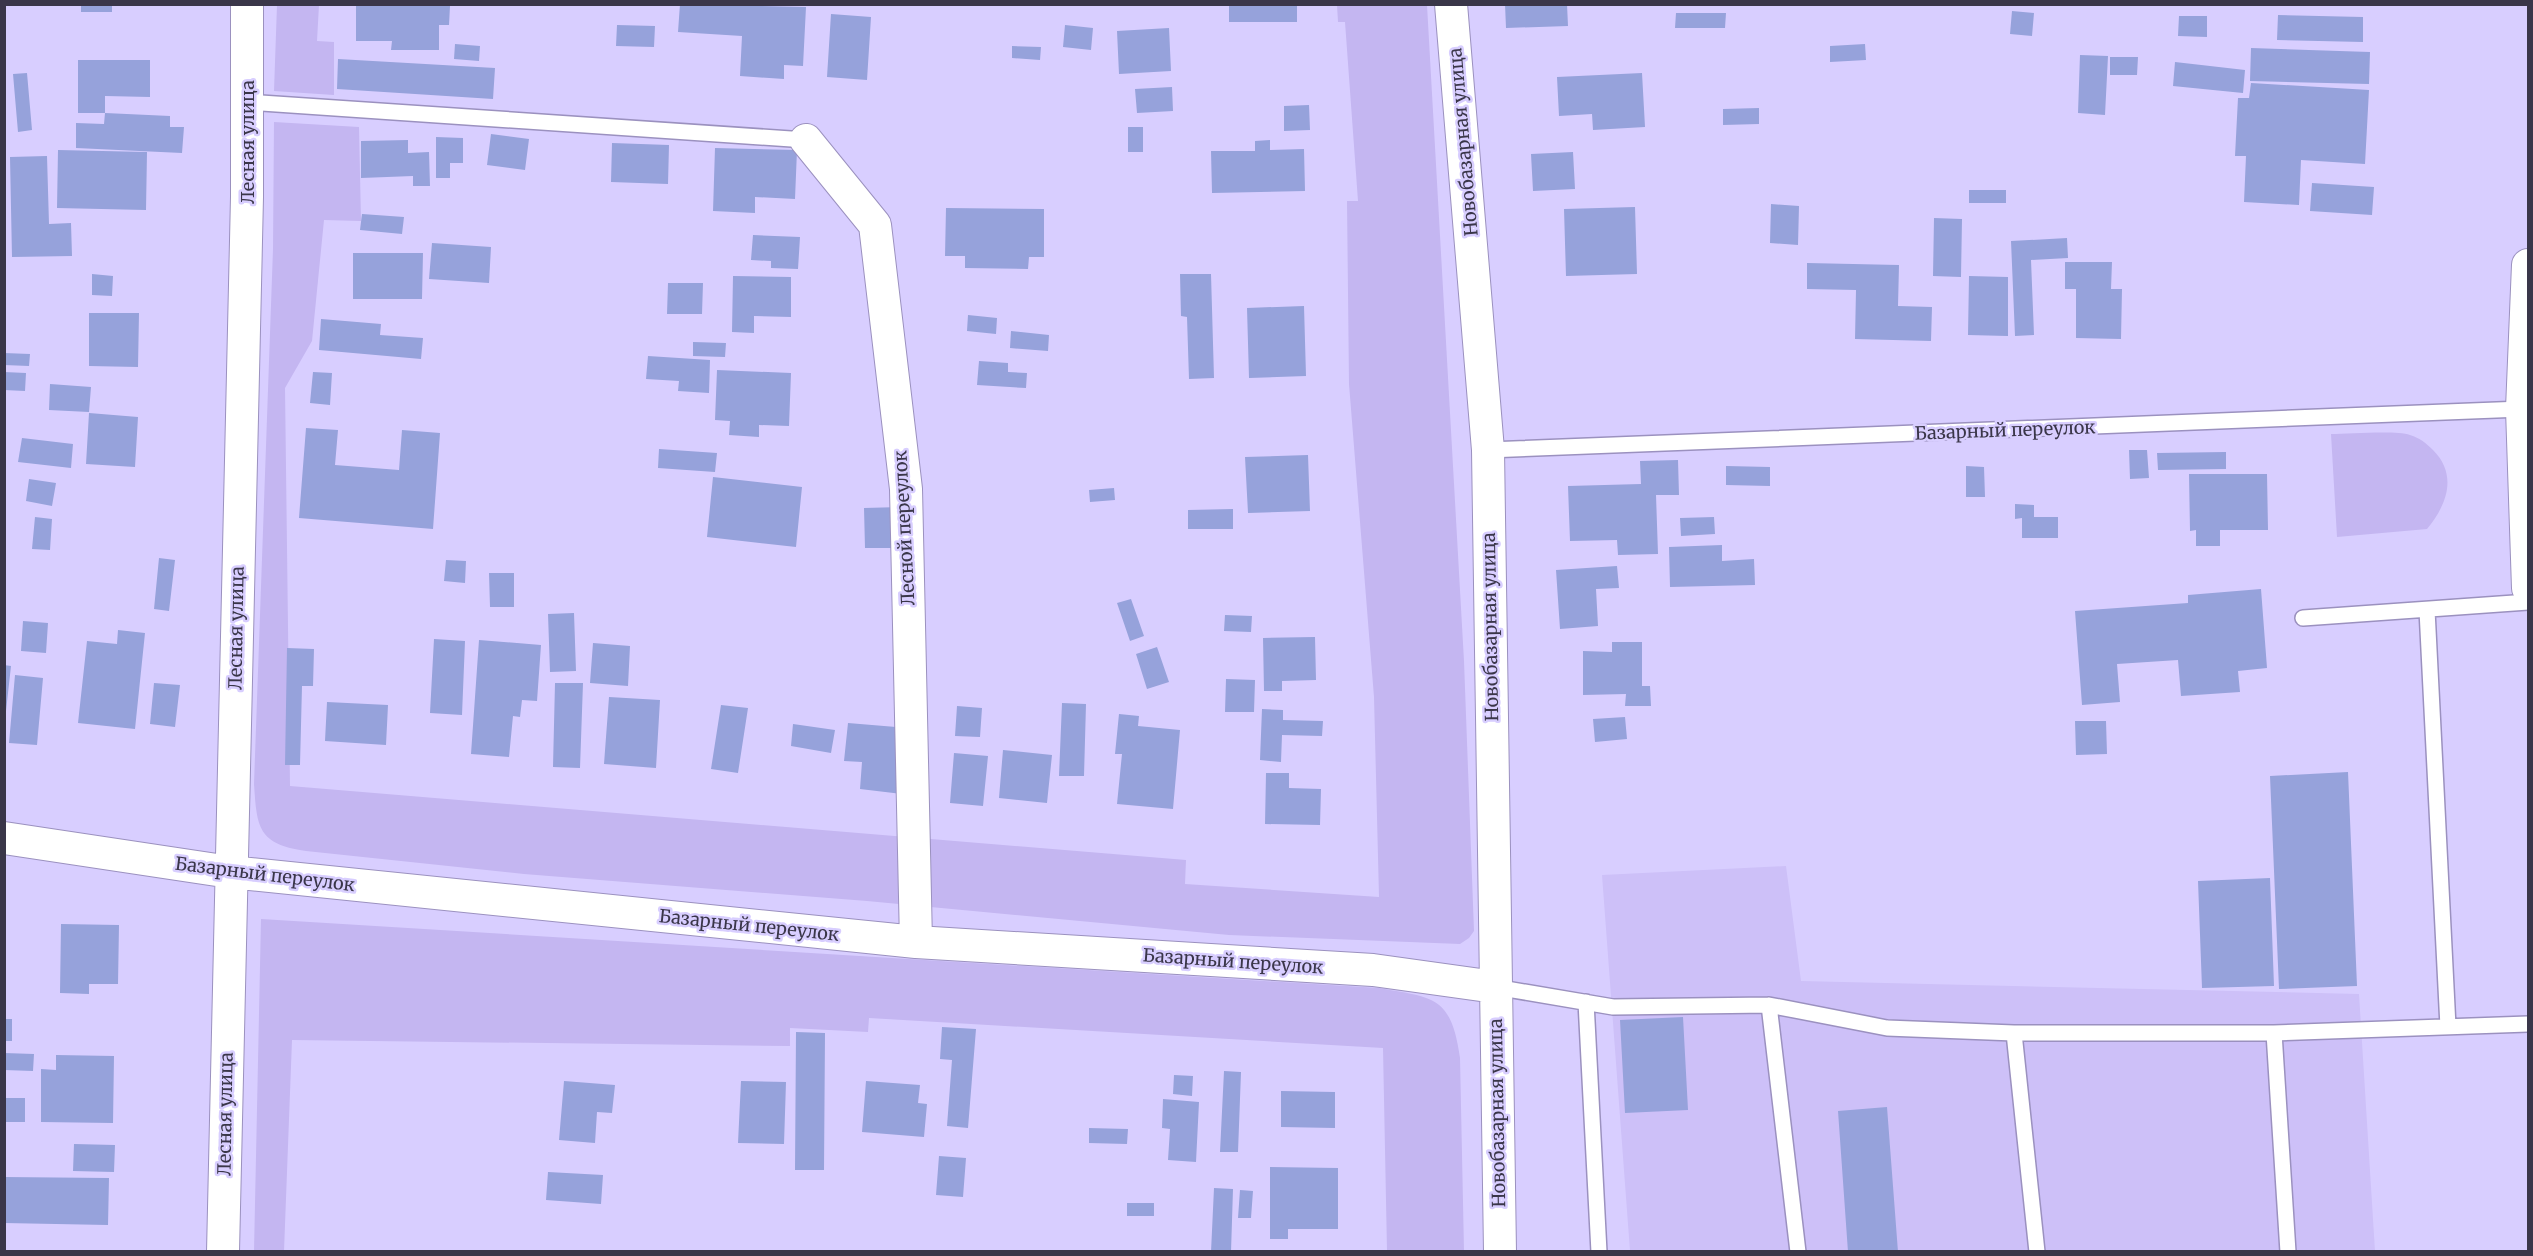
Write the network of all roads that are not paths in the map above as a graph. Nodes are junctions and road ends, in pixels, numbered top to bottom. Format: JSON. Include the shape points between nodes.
{"nodes":[{"id":1,"x":247,"y":4,"type":"edge"},
{"id":2,"x":1451,"y":4,"type":"edge"},
{"id":3,"x":247,"y":102,"type":"junction"},
{"id":4,"x":806,"y":140,"type":"joint"},
{"id":5,"x":2529,"y":265,"type":"edge"},
{"id":6,"x":2526,"y":409,"type":"edge"},
{"id":7,"x":1488,"y":450,"type":"junction"},
{"id":8,"x":2529,"y":588,"type":"edge"},
{"id":9,"x":2529,"y":602,"type":"edge"},
{"id":10,"x":2427,"y":610,"type":"junction"},
{"id":11,"x":2302,"y":618,"type":"dead end"},
{"id":12,"x":4,"y":838,"type":"edge"},
{"id":13,"x":230,"y":872,"type":"junction"},
{"id":14,"x":916,"y":942,"type":"junction"},
{"id":15,"x":1495,"y":987,"type":"junction"},
{"id":16,"x":1586,"y":1002,"type":"junction"},
{"id":17,"x":1769,"y":1005,"type":"junction"},
{"id":18,"x":2529,"y":1024,"type":"edge"},
{"id":19,"x":2448,"y":1027,"type":"junction"},
{"id":20,"x":2014,"y":1033,"type":"junction"},
{"id":21,"x":2274,"y":1033,"type":"junction"},
{"id":22,"x":223,"y":1251,"type":"edge"},
{"id":23,"x":1500,"y":1251,"type":"edge"},
{"id":24,"x":1599,"y":1251,"type":"edge"},
{"id":25,"x":1798,"y":1251,"type":"edge"},
{"id":26,"x":2037,"y":1251,"type":"edge"},
{"id":27,"x":2288,"y":1251,"type":"edge"}],
"edges":[{"from":1,"to":3,"type":"street","name":"Лесная улица"},
{"from":2,"to":7,"type":"street","name":"Новобазарная улица"},
{"from":3,"to":4,"type":"lane"},
{"from":3,"to":13,"type":"street","name":"Лесная улица"},
{"from":4,"to":14,"type":"street","name":"Лесной переулок","via":[[874,225],[906,489]]},
{"from":5,"to":6,"type":"street"},
{"from":6,"to":7,"type":"lane","name":"Базарный переулок"},
{"from":6,"to":8,"type":"street"},
{"from":7,"to":15,"type":"street","name":"Новобазарная улица"},
{"from":9,"to":10,"type":"lane"},
{"from":10,"to":11,"type":"lane"},
{"from":10,"to":19,"type":"lane"},
{"from":12,"to":13,"type":"street","name":"Базарный переулок"},
{"from":13,"to":14,"type":"street","name":"Базарный переулок"},
{"from":13,"to":22,"type":"street","name":"Лесная улица"},
{"from":14,"to":15,"type":"street","name":"Базарный переулок","via":[[1373,970]]},
{"from":15,"to":16,"type":"lane"},
{"from":15,"to":23,"type":"street","name":"Новобазарная улица"},
{"from":16,"to":17,"type":"lane","via":[[1613,1007]]},
{"from":16,"to":24,"type":"lane"},
{"from":17,"to":20,"type":"lane","via":[[1887,1028]]},
{"from":17,"to":25,"type":"lane"},
{"from":18,"to":19,"type":"lane"},
{"from":19,"to":21,"type":"lane"},
{"from":20,"to":21,"type":"lane"},
{"from":20,"to":26,"type":"lane"},
{"from":21,"to":27,"type":"lane"}]}
